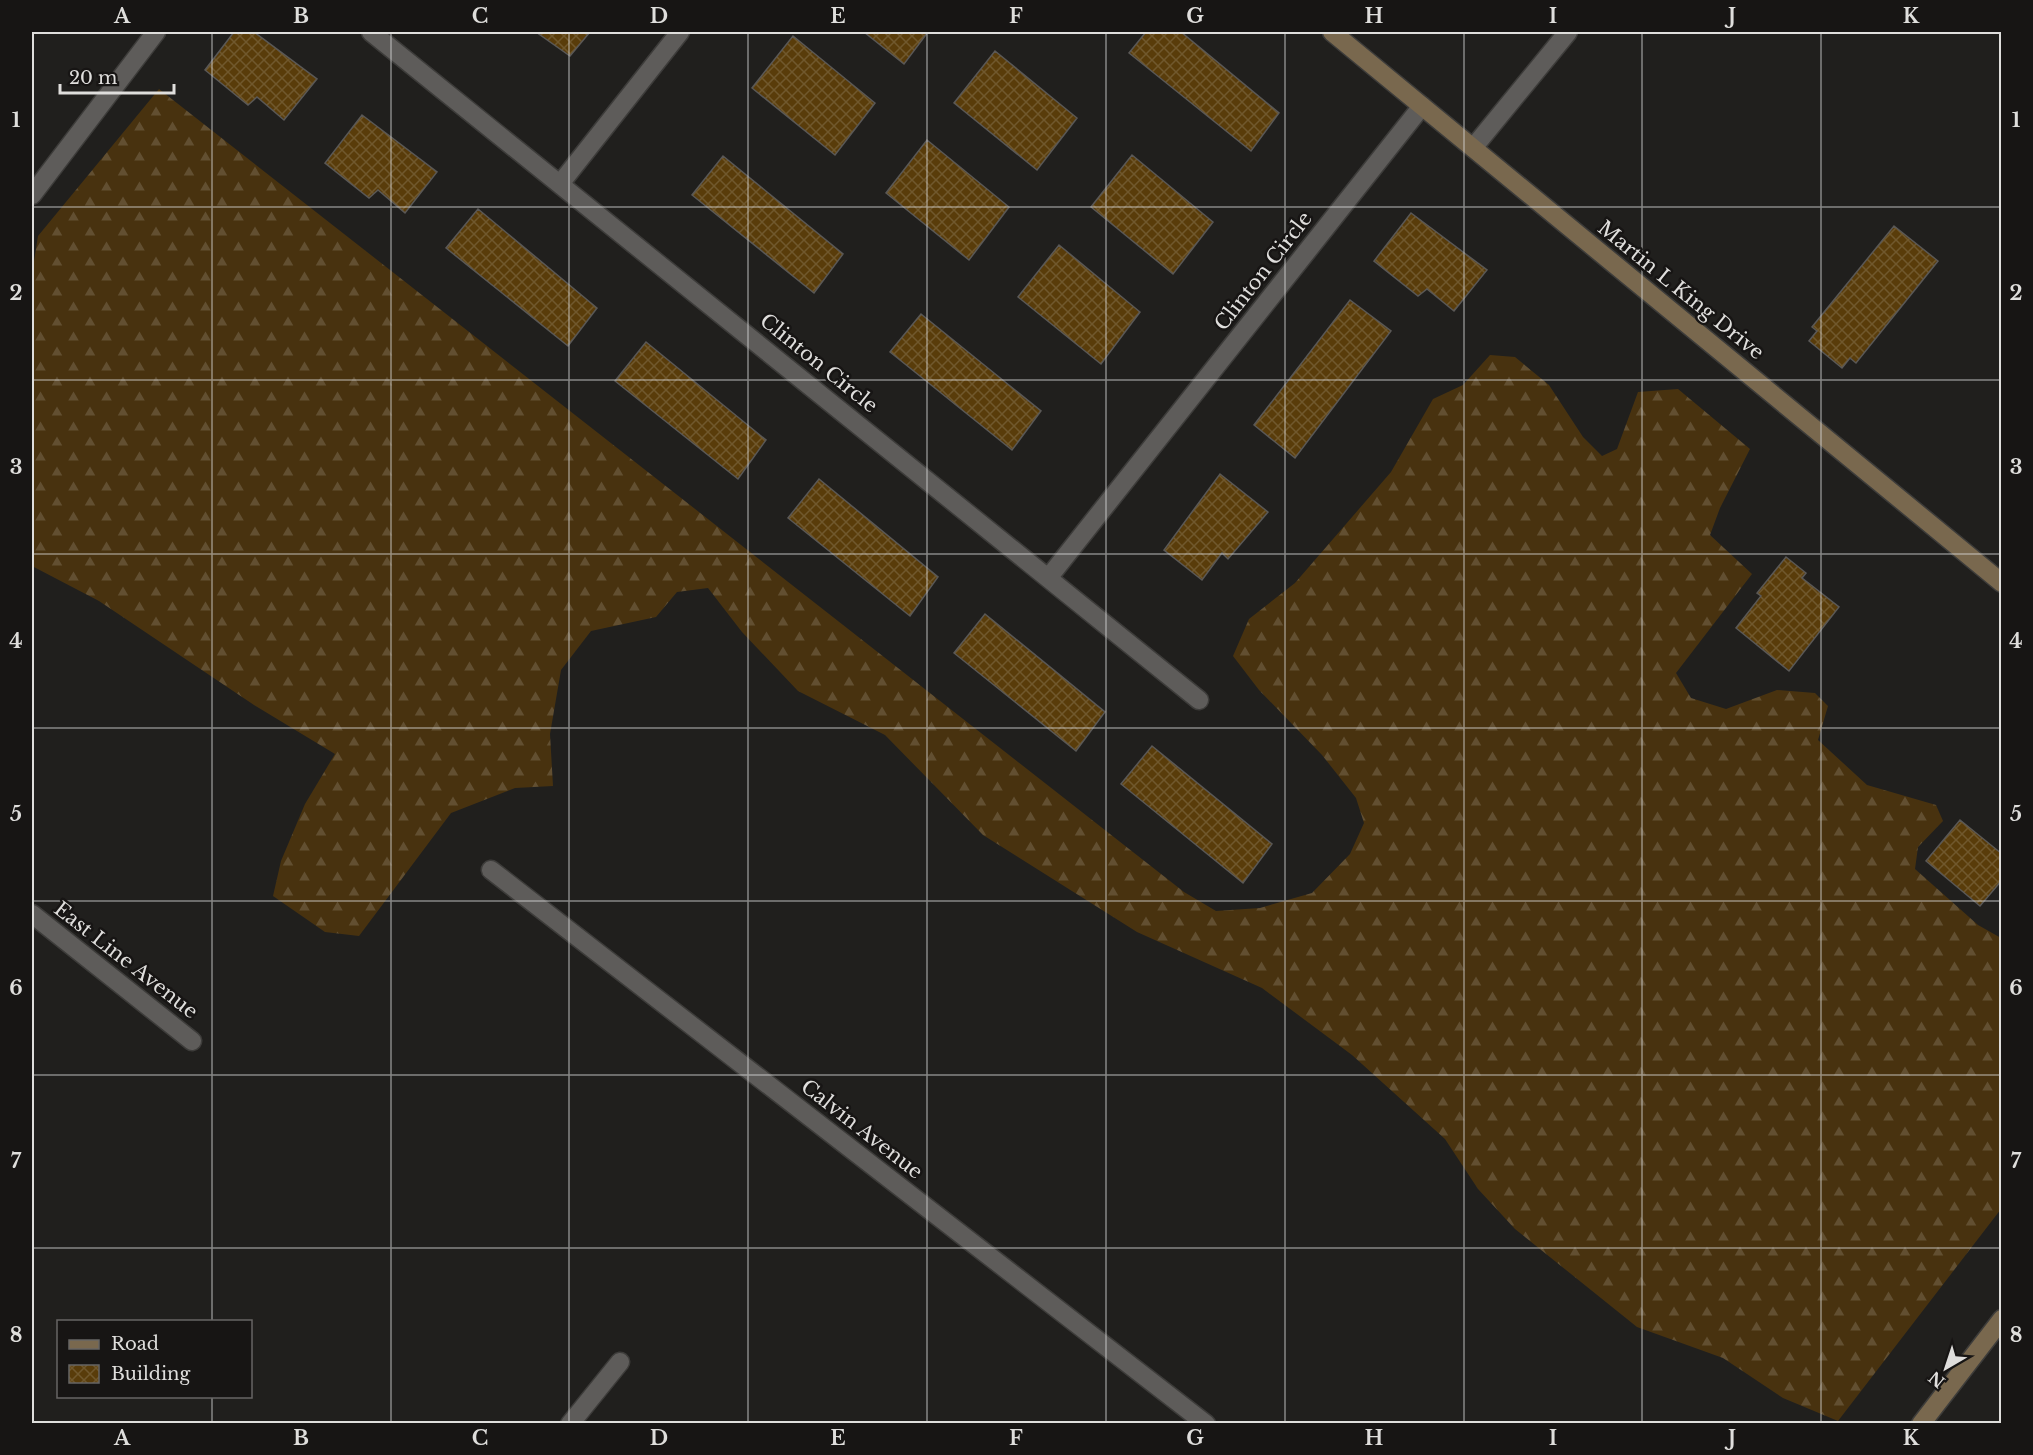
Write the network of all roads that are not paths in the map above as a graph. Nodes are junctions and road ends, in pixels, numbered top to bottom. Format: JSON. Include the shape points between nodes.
{"nodes":[{"id":1,"x":156,"y":32,"type":"edge"},
{"id":2,"x":371,"y":32,"type":"edge"},
{"id":3,"x":680,"y":32,"type":"edge"},
{"id":4,"x":1332,"y":32,"type":"edge"},
{"id":5,"x":1568,"y":32,"type":"edge"},
{"id":6,"x":1422,"y":106,"type":"junction"},
{"id":7,"x":1473,"y":148,"type":"junction"},
{"id":8,"x":560,"y":184,"type":"junction"},
{"id":9,"x":32,"y":195,"type":"edge"},
{"id":10,"x":1049,"y":577,"type":"junction"},
{"id":11,"x":2001,"y":584,"type":"edge"},
{"id":12,"x":1199,"y":700,"type":"dead end"},
{"id":13,"x":491,"y":870,"type":"dead end"},
{"id":14,"x":32,"y":914,"type":"edge"},
{"id":15,"x":192,"y":1041,"type":"dead end"},
{"id":16,"x":2001,"y":1319,"type":"edge"},
{"id":17,"x":620,"y":1362,"type":"dead end"},
{"id":18,"x":570,"y":1424,"type":"edge"},
{"id":19,"x":1206,"y":1424,"type":"edge"},
{"id":20,"x":1921,"y":1424,"type":"edge"}],
"edges":[{"from":1,"to":9,"type":"street"},
{"from":2,"to":8,"type":"street","name":"Clinton Circle"},
{"from":3,"to":8,"type":"street"},
{"from":4,"to":6,"type":"main road","name":"Martin L King Drive"},
{"from":5,"to":7,"type":"street"},
{"from":6,"to":7,"type":"main road","name":"Martin L King Drive"},
{"from":6,"to":10,"type":"street","name":"Clinton Circle"},
{"from":7,"to":11,"type":"main road","name":"Martin L King Drive"},
{"from":8,"to":10,"type":"street","name":"Clinton Circle"},
{"from":10,"to":12,"type":"street","name":"Clinton Circle"},
{"from":13,"to":19,"type":"street","name":"Calvin Avenue"},
{"from":14,"to":15,"type":"street","name":"East Line Avenue"},
{"from":16,"to":20,"type":"main road"},
{"from":17,"to":18,"type":"street"}]}
